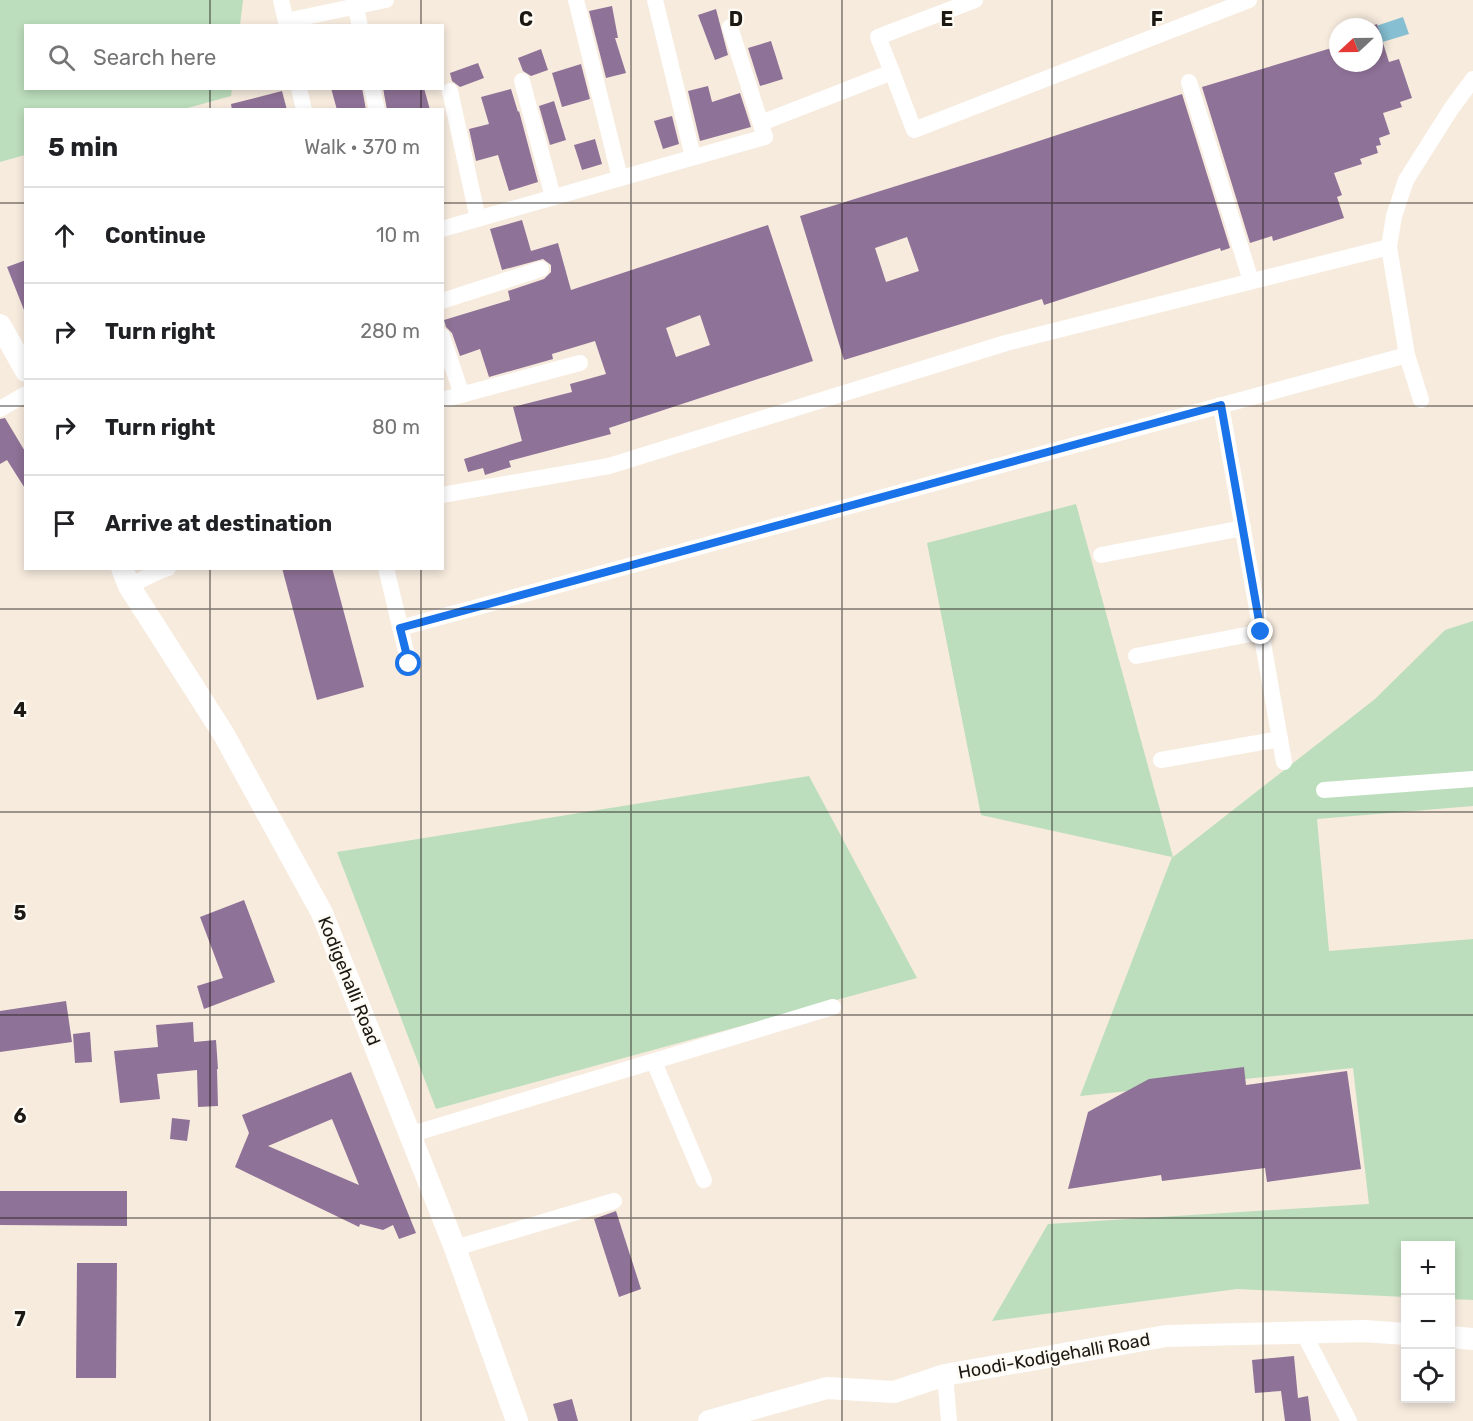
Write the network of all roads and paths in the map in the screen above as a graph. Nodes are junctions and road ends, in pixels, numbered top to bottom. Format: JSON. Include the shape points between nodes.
{"nodes":[{"id":1,"x":281,"y":0,"type":"edge"},
{"id":2,"x":386,"y":0,"type":"edge"},
{"id":3,"x":576,"y":0,"type":"edge"},
{"id":4,"x":655,"y":0,"type":"edge"},
{"id":5,"x":975,"y":0,"type":"edge"},
{"id":6,"x":1249,"y":0,"type":"edge"},
{"id":7,"x":355,"y":3,"type":"edge"},
{"id":8,"x":286,"y":23,"type":"edge"},
{"id":9,"x":360,"y":24,"type":"edge"},
{"id":10,"x":730,"y":27,"type":"dead end"},
{"id":11,"x":892,"y":72,"type":"junction"},
{"id":12,"x":1473,"y":79,"type":"edge"},
{"id":13,"x":522,"y":81,"type":"dead end"},
{"id":14,"x":1189,"y":82,"type":"dead end"},
{"id":15,"x":299,"y":90,"type":"edge"},
{"id":16,"x":372,"y":90,"type":"edge"},
{"id":17,"x":450,"y":92,"type":"dead end"},
{"id":18,"x":304,"y":108,"type":"edge"},
{"id":19,"x":377,"y":108,"type":"edge"},
{"id":20,"x":761,"y":123,"type":"junction"},
{"id":21,"x":693,"y":157,"type":"junction"},
{"id":22,"x":620,"y":178,"type":"junction"},
{"id":23,"x":553,"y":197,"type":"junction"},
{"id":24,"x":478,"y":219,"type":"junction"},
{"id":25,"x":444,"y":228,"type":"edge"},
{"id":26,"x":1389,"y":247,"type":"junction"},
{"id":27,"x":541,"y":269,"type":"dead end"},
{"id":28,"x":1251,"y":281,"type":"junction"},
{"id":29,"x":444,"y":300,"type":"edge"},
{"id":30,"x":0,"y":326,"type":"edge"},
{"id":31,"x":444,"y":342,"type":"edge"},
{"id":32,"x":1407,"y":355,"type":"junction"},
{"id":33,"x":16,"y":356,"type":"edge"},
{"id":34,"x":580,"y":363,"type":"dead end"},
{"id":35,"x":24,"y":395,"type":"edge"},
{"id":36,"x":462,"y":395,"type":"junction"},
{"id":37,"x":444,"y":400,"type":"edge"},
{"id":38,"x":1421,"y":400,"type":"dead end"},
{"id":39,"x":1221,"y":405,"type":"junction"},
{"id":40,"x":0,"y":409,"type":"edge"},
{"id":41,"x":444,"y":495,"type":"edge"},
{"id":42,"x":1243,"y":528,"type":"junction"},
{"id":43,"x":1101,"y":555,"type":"dead end"},
{"id":44,"x":163,"y":570,"type":"edge"},
{"id":45,"x":386,"y":570,"type":"edge"},
{"id":46,"x":125,"y":577,"type":"edge"},
{"id":47,"x":400,"y":628,"type":"junction"},
{"id":48,"x":1261,"y":632,"type":"junction"},
{"id":49,"x":1136,"y":656,"type":"dead end"},
{"id":50,"x":409,"y":664,"type":"dead end"},
{"id":51,"x":1280,"y":739,"type":"junction"},
{"id":52,"x":1161,"y":760,"type":"dead end"},
{"id":53,"x":1284,"y":762,"type":"dead end"},
{"id":54,"x":1473,"y":779,"type":"edge"},
{"id":55,"x":1324,"y":790,"type":"dead end"},
{"id":56,"x":833,"y":1007,"type":"dead end"},
{"id":57,"x":654,"y":1062,"type":"junction"},
{"id":58,"x":410,"y":1135,"type":"junction"},
{"id":59,"x":704,"y":1180,"type":"dead end"},
{"id":60,"x":614,"y":1201,"type":"dead end"},
{"id":61,"x":455,"y":1248,"type":"junction"},
{"id":62,"x":1303,"y":1332,"type":"junction"},
{"id":63,"x":1401,"y":1334,"type":"edge"},
{"id":64,"x":1455,"y":1337,"type":"edge"},
{"id":65,"x":1473,"y":1339,"type":"edge"},
{"id":66,"x":945,"y":1376,"type":"junction"},
{"id":67,"x":517,"y":1421,"type":"edge"},
{"id":68,"x":709,"y":1421,"type":"edge"},
{"id":69,"x":949,"y":1421,"type":"edge"},
{"id":70,"x":1349,"y":1421,"type":"edge"}],
"edges":[{"from":1,"to":8,"type":"street"},
{"from":2,"to":7,"type":"street"},
{"from":3,"to":22,"type":"street"},
{"from":4,"to":21,"type":"street"},
{"from":5,"to":11,"type":"street","via":[[878,38]]},
{"from":6,"to":11,"type":"street","via":[[914,130]]},
{"from":7,"to":8,"type":"street"},
{"from":7,"to":9,"type":"street"},
{"from":10,"to":20,"type":"street"},
{"from":11,"to":20,"type":"street"},
{"from":12,"to":26,"type":"street","via":[[1406,180]]},
{"from":13,"to":23,"type":"street"},
{"from":14,"to":28,"type":"street"},
{"from":15,"to":18,"type":"street"},
{"from":16,"to":19,"type":"street"},
{"from":17,"to":24,"type":"street"},
{"from":20,"to":21,"type":"street","via":[[765,137]]},
{"from":21,"to":22,"type":"street"},
{"from":22,"to":23,"type":"street"},
{"from":23,"to":24,"type":"street"},
{"from":24,"to":25,"type":"street"},
{"from":26,"to":28,"type":"street"},
{"from":26,"to":32,"type":"street"},
{"from":27,"to":29,"type":"street"},
{"from":28,"to":41,"type":"street","via":[[1006,343],[609,466]]},
{"from":30,"to":33,"type":"street"},
{"from":31,"to":36,"type":"street"},
{"from":32,"to":38,"type":"street"},
{"from":32,"to":39,"type":"street"},
{"from":34,"to":36,"type":"street"},
{"from":35,"to":40,"type":"street"},
{"from":36,"to":37,"type":"street"},
{"from":39,"to":42,"type":"street"},
{"from":39,"to":47,"type":"street"},
{"from":42,"to":43,"type":"street"},
{"from":42,"to":48,"type":"street"},
{"from":44,"to":46,"type":"street"},
{"from":45,"to":47,"type":"street"},
{"from":46,"to":58,"type":"street","name":"Kodigehalli Road","via":[[223,733],[322,913]]},
{"from":47,"to":50,"type":"street"},
{"from":48,"to":49,"type":"street"},
{"from":48,"to":51,"type":"street"},
{"from":51,"to":52,"type":"street"},
{"from":51,"to":53,"type":"street"},
{"from":54,"to":55,"type":"street"},
{"from":56,"to":57,"type":"street"},
{"from":57,"to":58,"type":"street"},
{"from":57,"to":59,"type":"street"},
{"from":58,"to":61,"type":"street","name":"Kodigehalli Road"},
{"from":60,"to":61,"type":"street"},
{"from":61,"to":67,"type":"street","name":"Kodigehalli Road"},
{"from":62,"to":63,"type":"street","name":"Hoodi-Kodigehalli Road"},
{"from":62,"to":66,"type":"street","name":"Hoodi-Kodigehalli Road","via":[[1166,1336]]},
{"from":62,"to":70,"type":"street"},
{"from":64,"to":65,"type":"street"},
{"from":66,"to":68,"type":"street","name":"Hoodi-Kodigehalli Road","via":[[894,1392],[827,1388]]},
{"from":66,"to":69,"type":"street"}]}
